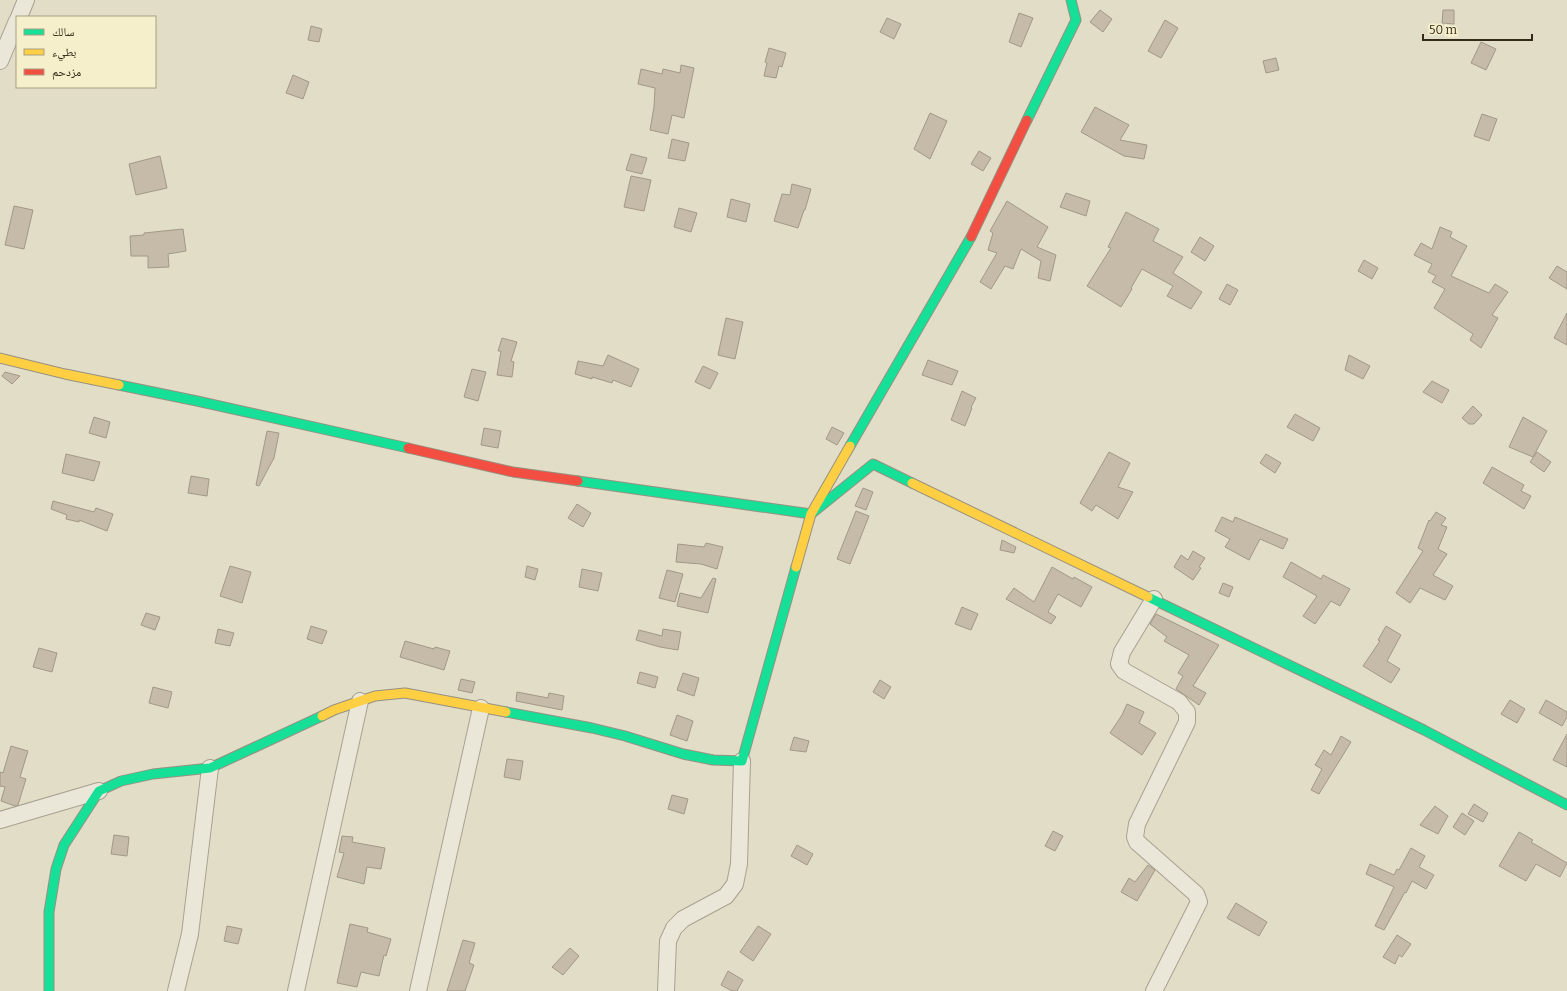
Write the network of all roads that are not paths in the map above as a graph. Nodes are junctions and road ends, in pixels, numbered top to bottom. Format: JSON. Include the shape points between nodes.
{"nodes":[{"id":1,"x":26,"y":0,"type":"edge"},
{"id":2,"x":1071,"y":0,"type":"edge"},
{"id":3,"x":19,"y":16,"type":"edge"},
{"id":4,"x":16,"y":23,"type":"edge"},
{"id":5,"x":0,"y":61,"type":"edge"},
{"id":6,"x":0,"y":358,"type":"edge"},
{"id":7,"x":811,"y":514,"type":"junction"},
{"id":8,"x":1154,"y":599,"type":"junction"},
{"id":9,"x":360,"y":701,"type":"junction"},
{"id":10,"x":481,"y":708,"type":"junction"},
{"id":11,"x":742,"y":761,"type":"junction"},
{"id":12,"x":210,"y":768,"type":"junction"},
{"id":13,"x":99,"y":791,"type":"junction"},
{"id":14,"x":1567,"y":805,"type":"edge"},
{"id":15,"x":0,"y":820,"type":"edge"},
{"id":16,"x":49,"y":991,"type":"edge"},
{"id":17,"x":176,"y":991,"type":"edge"},
{"id":18,"x":296,"y":991,"type":"edge"},
{"id":19,"x":418,"y":991,"type":"edge"},
{"id":20,"x":666,"y":991,"type":"edge"},
{"id":21,"x":1154,"y":991,"type":"edge"}],
"edges":[{"from":1,"to":3,"type":"street"},
{"from":2,"to":7,"type":"street","via":[[1076,20],[969,242]]},
{"from":4,"to":5,"type":"street"},
{"from":6,"to":7,"type":"street","via":[[513,472]]},
{"from":7,"to":8,"type":"street","via":[[873,464]]},
{"from":7,"to":11,"type":"street"},
{"from":8,"to":14,"type":"street","via":[[1424,730]]},
{"from":8,"to":21,"type":"street","via":[[1122,652],[1119,664],[1124,671],[1180,702],[1187,712],[1187,722],[1138,824],[1135,837],[1137,842],[1196,894],[1199,902]]},
{"from":9,"to":10,"type":"street","via":[[375,696],[405,694]]},
{"from":9,"to":12,"type":"street","via":[[334,710]]},
{"from":9,"to":18,"type":"street"},
{"from":10,"to":11,"type":"street","via":[[592,728],[705,758]]},
{"from":10,"to":19,"type":"street"},
{"from":11,"to":20,"type":"street","via":[[739,864],[735,884],[726,896],[683,918],[674,928],[668,941]]},
{"from":12,"to":13,"type":"street","via":[[153,774],[121,781]]},
{"from":12,"to":17,"type":"street","via":[[190,934]]},
{"from":13,"to":15,"type":"street"},
{"from":13,"to":16,"type":"street","via":[[64,845],[56,869],[49,912]]}]}
